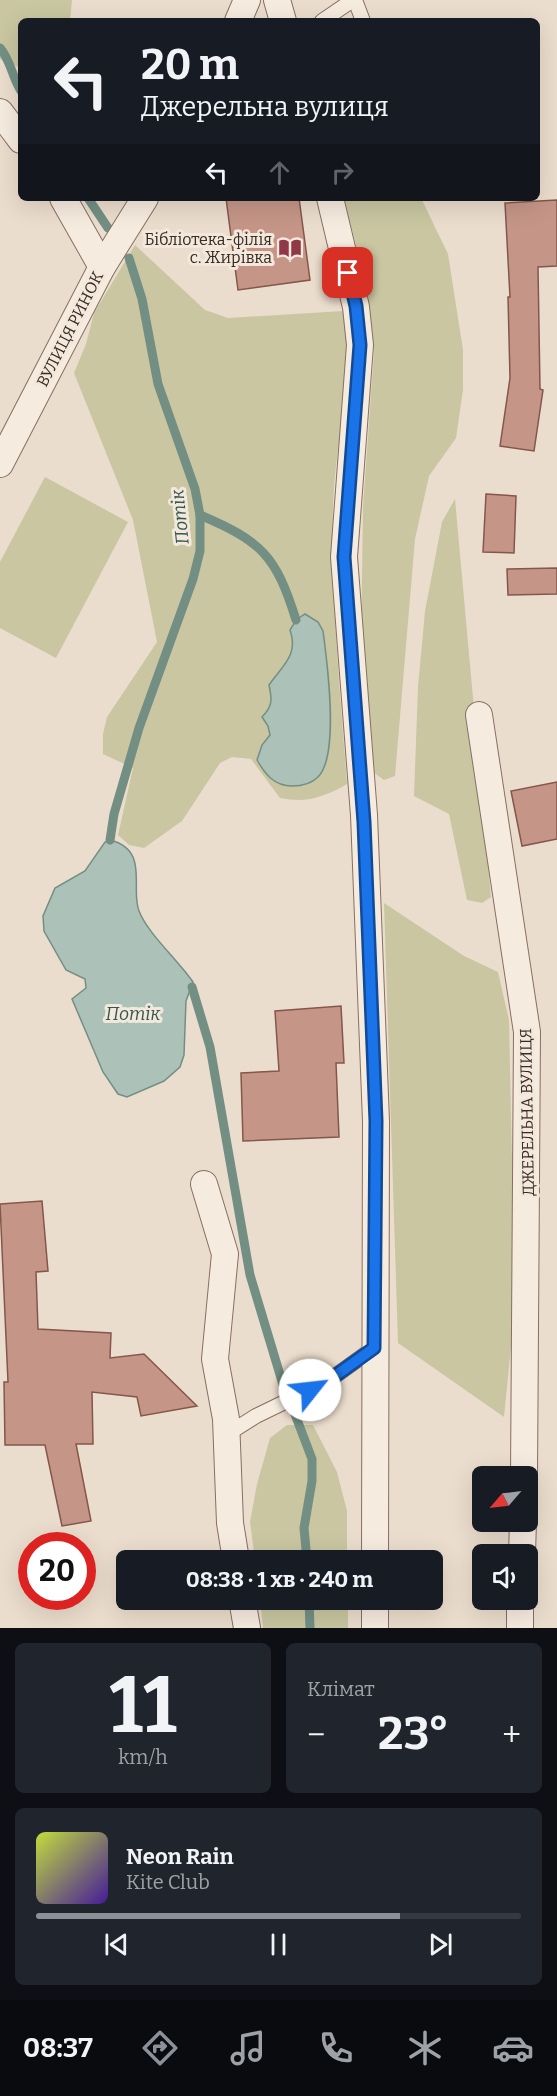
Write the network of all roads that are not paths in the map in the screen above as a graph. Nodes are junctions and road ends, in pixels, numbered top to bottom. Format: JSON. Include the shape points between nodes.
{"nodes":[{"id":1,"x":247,"y":0,"type":"edge"},
{"id":2,"x":277,"y":0,"type":"edge"},
{"id":3,"x":354,"y":0,"type":"edge"},
{"id":4,"x":239,"y":18,"type":"edge"},
{"id":5,"x":283,"y":18,"type":"edge"},
{"id":6,"x":327,"y":18,"type":"edge"},
{"id":7,"x":362,"y":18,"type":"edge"},
{"id":8,"x":0,"y":112,"type":"edge"},
{"id":9,"x":18,"y":136,"type":"edge"},
{"id":10,"x":65,"y":201,"type":"edge"},
{"id":11,"x":143,"y":201,"type":"edge"},
{"id":12,"x":331,"y":201,"type":"edge"},
{"id":13,"x":102,"y":267,"type":"junction"},
{"id":14,"x":0,"y":464,"type":"edge"},
{"id":15,"x":478,"y":715,"type":"dead end"},
{"id":16,"x":204,"y":1184,"type":"dead end"},
{"id":17,"x":374,"y":1348,"type":"junction"},
{"id":18,"x":226,"y":1436,"type":"junction"},
{"id":19,"x":524,"y":1466,"type":"edge"},
{"id":20,"x":234,"y":1550,"type":"edge"},
{"id":21,"x":375,"y":1550,"type":"edge"},
{"id":22,"x":244,"y":1610,"type":"edge"},
{"id":23,"x":375,"y":1610,"type":"edge"},
{"id":24,"x":520,"y":1610,"type":"edge"},
{"id":25,"x":247,"y":1628,"type":"edge"},
{"id":26,"x":375,"y":1628,"type":"edge"},
{"id":27,"x":520,"y":1628,"type":"edge"}],
"edges":[{"from":1,"to":4,"type":"street"},
{"from":2,"to":5,"type":"street"},
{"from":3,"to":6,"type":"lane"},
{"from":3,"to":7,"type":"lane"},
{"from":8,"to":9,"type":"street"},
{"from":10,"to":13,"type":"street"},
{"from":11,"to":13,"type":"street","name":"ВУЛИЦЯ РИНОК"},
{"from":12,"to":17,"type":"street","via":[[356,306],[360,345],[344,557],[364,814],[376,1121]]},
{"from":13,"to":14,"type":"street","name":"ВУЛИЦЯ РИНОК"},
{"from":15,"to":19,"type":"street","name":"ДЖЕРЕЛЬНА ВУЛИЦЯ","via":[[527,1032]]},
{"from":16,"to":18,"type":"street","via":[[225,1254],[215,1359]]},
{"from":17,"to":18,"type":"lane","via":[[328,1381],[256,1416]]},
{"from":17,"to":21,"type":"street"},
{"from":18,"to":20,"type":"street"},
{"from":22,"to":25,"type":"street"},
{"from":23,"to":26,"type":"street"},
{"from":24,"to":27,"type":"street"}]}
